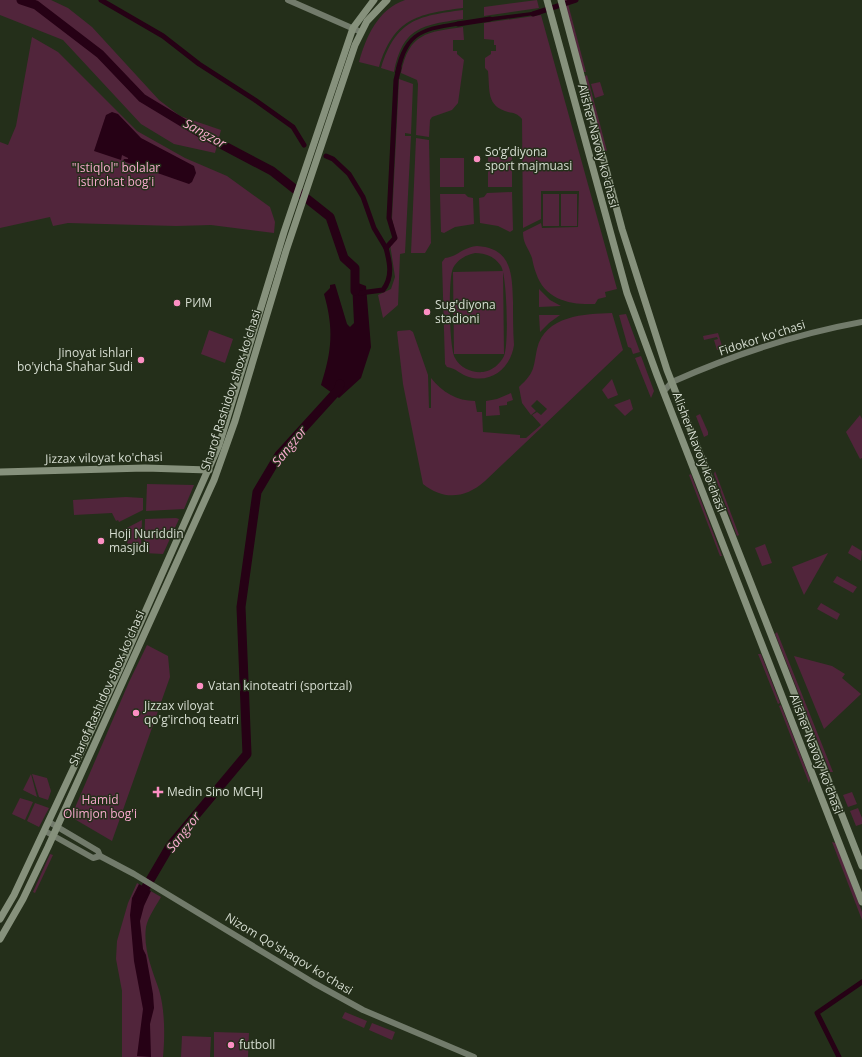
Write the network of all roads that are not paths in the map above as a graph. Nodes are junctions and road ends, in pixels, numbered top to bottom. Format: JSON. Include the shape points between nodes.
{"nodes":[{"id":1,"x":288,"y":0,"type":"edge"},
{"id":2,"x":374,"y":0,"type":"edge"},
{"id":3,"x":387,"y":0,"type":"edge"},
{"id":4,"x":547,"y":0,"type":"edge"},
{"id":5,"x":561,"y":0,"type":"edge"},
{"id":6,"x":354,"y":28,"type":"junction"},
{"id":7,"x":361,"y":32,"type":"junction"},
{"id":8,"x":312,"y":164,"type":"junction"},
{"id":9,"x":288,"y":233,"type":"junction"},
{"id":10,"x":862,"y":322,"type":"edge"},
{"id":11,"x":255,"y":327,"type":"junction"},
{"id":12,"x":262,"y":330,"type":"junction"},
{"id":13,"x":672,"y":382,"type":"junction"},
{"id":14,"x":664,"y":391,"type":"junction"},
{"id":15,"x":227,"y":418,"type":"junction"},
{"id":16,"x":235,"y":421,"type":"junction"},
{"id":17,"x":209,"y":470,"type":"junction"},
{"id":18,"x":0,"y":472,"type":"edge"},
{"id":19,"x":762,"y":611,"type":"junction"},
{"id":20,"x":750,"y":615,"type":"junction"},
{"id":21,"x":49,"y":822,"type":"junction"},
{"id":22,"x":57,"y":827,"type":"junction"},
{"id":23,"x":45,"y":831,"type":"junction"},
{"id":24,"x":53,"y":835,"type":"junction"},
{"id":25,"x":100,"y":856,"type":"junction"},
{"id":26,"x":862,"y":866,"type":"edge"},
{"id":27,"x":862,"y":902,"type":"edge"},
{"id":28,"x":0,"y":919,"type":"edge"},
{"id":29,"x":0,"y":939,"type":"edge"},
{"id":30,"x":474,"y":1057,"type":"edge"}],
"edges":[{"from":1,"to":6,"type":"main road"},
{"from":2,"to":6,"type":"main road","name":"Sharof Rashidov shox ko'chasi"},
{"from":3,"to":7,"type":"main road","name":"Sharof Rashidov shox ko'chasi"},
{"from":4,"to":14,"type":"main road","name":"Alisher Navoiy ko'chasi","via":[[627,293]]},
{"from":5,"to":13,"type":"main road","name":"Alisher Navoiy ko'chasi","via":[[624,236]]},
{"from":6,"to":7,"type":"main road"},
{"from":6,"to":8,"type":"main road","name":"Sharof Rashidov shox ko'chasi"},
{"from":7,"to":8,"type":"main road","name":"Sharof Rashidov shox ko'chasi"},
{"from":8,"to":9,"type":"main road","name":"Sharof Rashidov shox ko'chasi"},
{"from":9,"to":11,"type":"main road","name":"Sharof Rashidov shox ko'chasi"},
{"from":9,"to":12,"type":"main road","name":"Sharof Rashidov shox ko'chasi"},
{"from":10,"to":13,"type":"main road","name":"Fidokor ko'chasi","via":[[764,346]]},
{"from":11,"to":12,"type":"main road","via":[[260,326]]},
{"from":11,"to":15,"type":"main road","name":"Sharof Rashidov shox ko'chasi"},
{"from":12,"to":16,"type":"main road","name":"Sharof Rashidov shox ko'chasi"},
{"from":13,"to":14,"type":"main road"},
{"from":13,"to":19,"type":"main road","name":"Alisher Navoiy ko'chasi"},
{"from":14,"to":20,"type":"main road","name":"Alisher Navoiy ko'chasi"},
{"from":15,"to":16,"type":"main road","via":[[229,423]]},
{"from":15,"to":17,"type":"main road","name":"Sharof Rashidov shox ko'chasi"},
{"from":16,"to":22,"type":"main road","name":"Sharof Rashidov shox ko'chasi","via":[[206,500]]},
{"from":17,"to":18,"type":"main road","name":"Jizzax viloyat ko'chasi","via":[[145,468]]},
{"from":17,"to":21,"type":"main road","name":"Sharof Rashidov shox ko'chasi"},
{"from":19,"to":20,"type":"main road"},
{"from":19,"to":26,"type":"main road","name":"Alisher Navoiy ko'chasi"},
{"from":20,"to":27,"type":"main road","name":"Alisher Navoiy ko'chasi"},
{"from":21,"to":22,"type":"main road","name":"Nizom Qo'shaqov ko'chasi"},
{"from":21,"to":23,"type":"main road","name":"Sharof Rashidov shox ko'chasi"},
{"from":22,"to":24,"type":"main road","name":"Sharof Rashidov shox ko'chasi"},
{"from":22,"to":25,"type":"main road","name":"Nizom Qo'shaqov ko'chasi","via":[[98,851]]},
{"from":23,"to":24,"type":"main road","name":"Nizom Qo'shaqov ko'chasi"},
{"from":23,"to":28,"type":"main road","name":"Sharof Rashidov shox ko'chasi"},
{"from":24,"to":25,"type":"main road","name":"Nizom Qo'shaqov ko'chasi","via":[[93,858]]},
{"from":24,"to":29,"type":"main road","name":"Sharof Rashidov shox ko'chasi","via":[[23,899]]},
{"from":25,"to":30,"type":"main road","name":"Nizom Qo'shaqov ko'chasi","via":[[363,1010]]}]}
